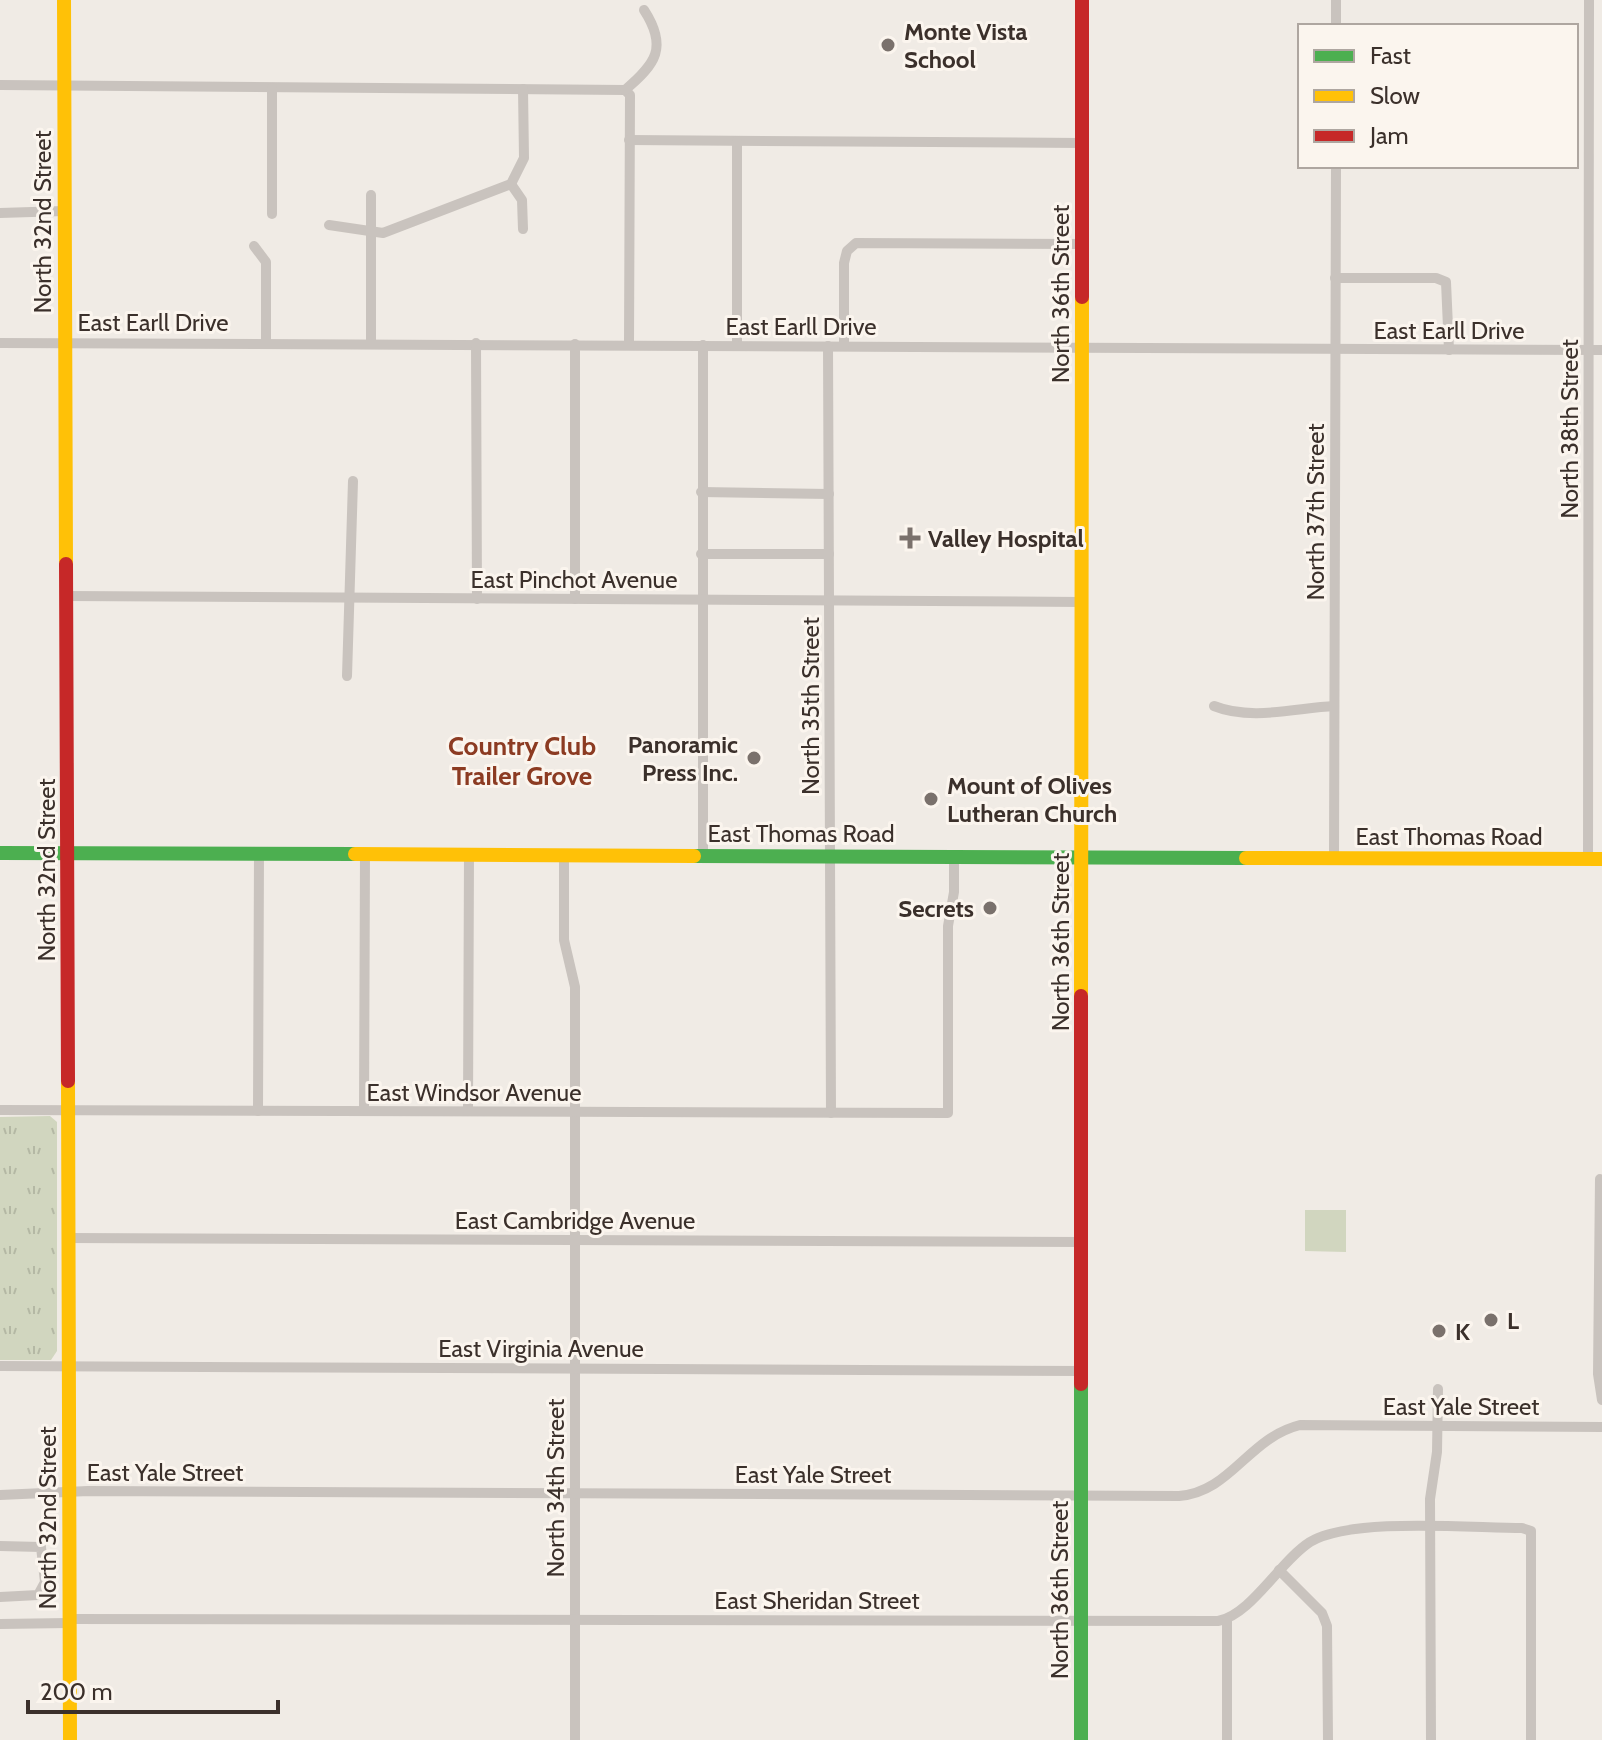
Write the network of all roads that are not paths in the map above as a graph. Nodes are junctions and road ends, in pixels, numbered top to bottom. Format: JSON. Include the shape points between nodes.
{"nodes":[{"id":1,"x":64,"y":0,"type":"edge"},
{"id":2,"x":1082,"y":0,"type":"edge"},
{"id":3,"x":1336,"y":0,"type":"edge"},
{"id":4,"x":1589,"y":0,"type":"edge"},
{"id":5,"x":644,"y":10,"type":"dead end"},
{"id":6,"x":1336,"y":24,"type":"edge"},
{"id":7,"x":0,"y":85,"type":"edge"},
{"id":8,"x":64,"y":86,"type":"junction"},
{"id":9,"x":272,"y":88,"type":"junction"},
{"id":10,"x":523,"y":89,"type":"junction"},
{"id":11,"x":625,"y":90,"type":"junction"},
{"id":12,"x":629,"y":140,"type":"junction"},
{"id":13,"x":737,"y":141,"type":"junction"},
{"id":14,"x":1082,"y":143,"type":"junction"},
{"id":15,"x":1336,"y":168,"type":"edge"},
{"id":16,"x":511,"y":184,"type":"junction"},
{"id":17,"x":371,"y":195,"type":"dead end"},
{"id":18,"x":64,"y":211,"type":"junction"},
{"id":19,"x":0,"y":213,"type":"edge"},
{"id":20,"x":272,"y":214,"type":"dead end"},
{"id":21,"x":329,"y":225,"type":"dead end"},
{"id":22,"x":523,"y":229,"type":"dead end"},
{"id":23,"x":371,"y":232,"type":"junction"},
{"id":24,"x":1082,"y":244,"type":"junction"},
{"id":25,"x":254,"y":246,"type":"dead end"},
{"id":26,"x":1335,"y":278,"type":"junction"},
{"id":27,"x":65,"y":341,"type":"junction"},
{"id":28,"x":266,"y":342,"type":"junction"},
{"id":29,"x":0,"y":343,"type":"edge"},
{"id":30,"x":371,"y":343,"type":"junction"},
{"id":31,"x":476,"y":343,"type":"junction"},
{"id":32,"x":575,"y":344,"type":"junction"},
{"id":33,"x":629,"y":345,"type":"junction"},
{"id":34,"x":703,"y":345,"type":"junction"},
{"id":35,"x":737,"y":345,"type":"junction"},
{"id":36,"x":828,"y":346,"type":"junction"},
{"id":37,"x":844,"y":346,"type":"junction"},
{"id":38,"x":1082,"y":347,"type":"junction"},
{"id":39,"x":1335,"y":350,"type":"junction"},
{"id":40,"x":1449,"y":350,"type":"junction"},
{"id":41,"x":1589,"y":350,"type":"junction"},
{"id":42,"x":1602,"y":350,"type":"edge"},
{"id":43,"x":353,"y":481,"type":"dead end"},
{"id":44,"x":701,"y":492,"type":"junction"},
{"id":45,"x":829,"y":493,"type":"junction"},
{"id":46,"x":701,"y":554,"type":"junction"},
{"id":47,"x":829,"y":554,"type":"junction"},
{"id":48,"x":66,"y":596,"type":"junction"},
{"id":49,"x":347,"y":598,"type":"junction"},
{"id":50,"x":477,"y":599,"type":"junction"},
{"id":51,"x":575,"y":599,"type":"junction"},
{"id":52,"x":702,"y":600,"type":"junction"},
{"id":53,"x":829,"y":601,"type":"junction"},
{"id":54,"x":1082,"y":602,"type":"junction"},
{"id":55,"x":347,"y":676,"type":"dead end"},
{"id":56,"x":1214,"y":706,"type":"dead end"},
{"id":57,"x":1334,"y":706,"type":"junction"},
{"id":58,"x":68,"y":852,"type":"junction"},
{"id":59,"x":259,"y":852,"type":"junction"},
{"id":60,"x":0,"y":853,"type":"edge"},
{"id":61,"x":365,"y":853,"type":"junction"},
{"id":62,"x":469,"y":854,"type":"junction"},
{"id":63,"x":564,"y":854,"type":"junction"},
{"id":64,"x":703,"y":855,"type":"junction"},
{"id":65,"x":831,"y":856,"type":"junction"},
{"id":66,"x":954,"y":856,"type":"junction"},
{"id":67,"x":1082,"y":856,"type":"junction"},
{"id":68,"x":1334,"y":858,"type":"junction"},
{"id":69,"x":1595,"y":859,"type":"edge"},
{"id":70,"x":0,"y":1110,"type":"edge"},
{"id":71,"x":69,"y":1110,"type":"junction"},
{"id":72,"x":258,"y":1111,"type":"junction"},
{"id":73,"x":364,"y":1111,"type":"junction"},
{"id":74,"x":468,"y":1111,"type":"junction"},
{"id":75,"x":575,"y":1112,"type":"junction"},
{"id":76,"x":831,"y":1113,"type":"junction"},
{"id":77,"x":1600,"y":1179,"type":"dead end"},
{"id":78,"x":68,"y":1238,"type":"junction"},
{"id":79,"x":575,"y":1240,"type":"junction"},
{"id":80,"x":1082,"y":1242,"type":"junction"},
{"id":81,"x":1600,"y":1314,"type":"edge"},
{"id":82,"x":0,"y":1366,"type":"edge"},
{"id":83,"x":69,"y":1366,"type":"junction"},
{"id":84,"x":575,"y":1368,"type":"junction"},
{"id":85,"x":1082,"y":1371,"type":"junction"},
{"id":86,"x":1438,"y":1389,"type":"dead end"},
{"id":87,"x":1602,"y":1400,"type":"edge"},
{"id":88,"x":1437,"y":1426,"type":"junction"},
{"id":89,"x":1602,"y":1427,"type":"edge"},
{"id":90,"x":68,"y":1493,"type":"junction"},
{"id":91,"x":575,"y":1493,"type":"junction"},
{"id":92,"x":0,"y":1495,"type":"edge"},
{"id":93,"x":1081,"y":1496,"type":"junction"},
{"id":94,"x":1430,"y":1528,"type":"junction"},
{"id":95,"x":0,"y":1546,"type":"edge"},
{"id":96,"x":1279,"y":1570,"type":"junction"},
{"id":97,"x":46,"y":1571,"type":"junction"},
{"id":98,"x":68,"y":1572,"type":"junction"},
{"id":99,"x":0,"y":1597,"type":"edge"},
{"id":100,"x":574,"y":1620,"type":"junction"},
{"id":101,"x":1227,"y":1620,"type":"junction"},
{"id":102,"x":68,"y":1621,"type":"junction"},
{"id":103,"x":1081,"y":1622,"type":"junction"},
{"id":104,"x":0,"y":1624,"type":"edge"},
{"id":105,"x":70,"y":1740,"type":"edge"},
{"id":106,"x":575,"y":1740,"type":"edge"},
{"id":107,"x":1081,"y":1740,"type":"edge"},
{"id":108,"x":1227,"y":1740,"type":"edge"},
{"id":109,"x":1328,"y":1740,"type":"edge"},
{"id":110,"x":1431,"y":1740,"type":"edge"},
{"id":111,"x":1531,"y":1740,"type":"edge"}],
"edges":[{"from":1,"to":8,"type":"main road","name":"North 32nd Street"},
{"from":2,"to":14,"type":"main road","name":"North 36th Street"},
{"from":3,"to":6,"type":"street"},
{"from":4,"to":41,"type":"street","name":"North 38th Street"},
{"from":5,"to":11,"type":"street","via":[[657,47],[650,67]]},
{"from":7,"to":8,"type":"street"},
{"from":8,"to":9,"type":"street"},
{"from":8,"to":18,"type":"main road","name":"North 32nd Street"},
{"from":9,"to":10,"type":"street"},
{"from":9,"to":20,"type":"street"},
{"from":10,"to":11,"type":"street"},
{"from":10,"to":16,"type":"street","via":[[524,158]]},
{"from":11,"to":12,"type":"street","via":[[630,95]]},
{"from":12,"to":13,"type":"street"},
{"from":12,"to":33,"type":"street"},
{"from":13,"to":14,"type":"street"},
{"from":13,"to":35,"type":"street"},
{"from":14,"to":24,"type":"main road","name":"North 36th Street"},
{"from":15,"to":26,"type":"street","name":"North 37th Street"},
{"from":16,"to":22,"type":"street","via":[[522,200]]},
{"from":16,"to":23,"type":"street","via":[[383,233]]},
{"from":17,"to":23,"type":"street"},
{"from":18,"to":19,"type":"street"},
{"from":18,"to":27,"type":"main road","name":"North 32nd Street"},
{"from":21,"to":23,"type":"street"},
{"from":23,"to":30,"type":"street"},
{"from":24,"to":37,"type":"street","via":[[866,242],[848,248]]},
{"from":24,"to":38,"type":"main road","name":"North 36th Street"},
{"from":25,"to":28,"type":"street","via":[[266,262]]},
{"from":26,"to":39,"type":"street","name":"North 37th Street"},
{"from":26,"to":40,"type":"street","via":[[1446,282]]},
{"from":27,"to":28,"type":"street","name":"East Earll Drive"},
{"from":27,"to":29,"type":"street","name":"East Earll Drive"},
{"from":27,"to":48,"type":"main road","name":"North 32nd Street"},
{"from":28,"to":30,"type":"street","name":"East Earll Drive"},
{"from":30,"to":31,"type":"street","name":"East Earll Drive"},
{"from":31,"to":32,"type":"street","name":"East Earll Drive"},
{"from":31,"to":50,"type":"street"},
{"from":32,"to":33,"type":"street","name":"East Earll Drive"},
{"from":32,"to":51,"type":"street"},
{"from":33,"to":34,"type":"street","name":"East Earll Drive"},
{"from":34,"to":35,"type":"street","name":"East Earll Drive"},
{"from":34,"to":44,"type":"street"},
{"from":35,"to":36,"type":"street","name":"East Earll Drive"},
{"from":36,"to":37,"type":"street","name":"East Earll Drive"},
{"from":36,"to":45,"type":"street","name":"North 35th Street"},
{"from":37,"to":38,"type":"street","name":"East Earll Drive"},
{"from":38,"to":39,"type":"street","name":"East Earll Drive"},
{"from":38,"to":54,"type":"main road","name":"North 36th Street"},
{"from":39,"to":40,"type":"street","name":"East Earll Drive"},
{"from":39,"to":57,"type":"street","name":"North 37th Street"},
{"from":40,"to":41,"type":"street","name":"East Earll Drive"},
{"from":41,"to":42,"type":"street","name":"East Earll Drive"},
{"from":41,"to":69,"type":"street","name":"North 38th Street"},
{"from":43,"to":49,"type":"street"},
{"from":44,"to":45,"type":"street"},
{"from":44,"to":46,"type":"street"},
{"from":45,"to":47,"type":"street","name":"North 35th Street"},
{"from":46,"to":47,"type":"street"},
{"from":46,"to":52,"type":"street"},
{"from":47,"to":53,"type":"street","name":"North 35th Street"},
{"from":48,"to":49,"type":"street","name":"East Pinchot Avenue"},
{"from":48,"to":58,"type":"main road","name":"North 32nd Street"},
{"from":49,"to":50,"type":"street","name":"East Pinchot Avenue"},
{"from":49,"to":55,"type":"street"},
{"from":50,"to":51,"type":"street","name":"East Pinchot Avenue"},
{"from":51,"to":52,"type":"street","name":"East Pinchot Avenue"},
{"from":52,"to":53,"type":"street","name":"East Pinchot Avenue"},
{"from":52,"to":64,"type":"street"},
{"from":53,"to":54,"type":"street","name":"East Pinchot Avenue"},
{"from":53,"to":65,"type":"street","name":"North 35th Street"},
{"from":54,"to":67,"type":"main road","name":"North 36th Street"},
{"from":56,"to":57,"type":"street","via":[[1296,712]]},
{"from":57,"to":68,"type":"street","name":"North 37th Street"},
{"from":58,"to":59,"type":"main road","name":"East Thomas Road"},
{"from":58,"to":60,"type":"main road","name":"East Thomas Road"},
{"from":58,"to":71,"type":"main road","name":"North 32nd Street"},
{"from":59,"to":61,"type":"main road","name":"East Thomas Road"},
{"from":59,"to":72,"type":"street"},
{"from":61,"to":62,"type":"main road","name":"East Thomas Road"},
{"from":61,"to":73,"type":"street"},
{"from":62,"to":63,"type":"main road","name":"East Thomas Road"},
{"from":62,"to":74,"type":"street"},
{"from":63,"to":64,"type":"main road","name":"East Thomas Road"},
{"from":63,"to":75,"type":"street","name":"North 34th Street","via":[[564,940],[575,979]]},
{"from":64,"to":65,"type":"main road","name":"East Thomas Road"},
{"from":65,"to":66,"type":"main road","name":"East Thomas Road"},
{"from":65,"to":76,"type":"street","name":"North 35th Street"},
{"from":66,"to":67,"type":"main road","name":"East Thomas Road"},
{"from":66,"to":76,"type":"street","name":"East Windsor Avenue","via":[[948,926],[948,1113]]},
{"from":67,"to":68,"type":"main road","name":"East Thomas Road"},
{"from":67,"to":80,"type":"main road","name":"North 36th Street"},
{"from":68,"to":69,"type":"main road","name":"East Thomas Road"},
{"from":70,"to":71,"type":"street","name":"East Windsor Avenue"},
{"from":71,"to":72,"type":"street","name":"East Windsor Avenue"},
{"from":71,"to":78,"type":"main road","name":"North 32nd Street"},
{"from":72,"to":73,"type":"street","name":"East Windsor Avenue"},
{"from":73,"to":74,"type":"street","name":"East Windsor Avenue"},
{"from":74,"to":75,"type":"street","name":"East Windsor Avenue"},
{"from":75,"to":76,"type":"street","name":"East Windsor Avenue"},
{"from":75,"to":79,"type":"street","name":"North 34th Street"},
{"from":77,"to":81,"type":"street"},
{"from":78,"to":79,"type":"street","name":"East Cambridge Avenue"},
{"from":78,"to":83,"type":"main road","name":"North 32nd Street"},
{"from":79,"to":80,"type":"street","name":"East Cambridge Avenue"},
{"from":79,"to":84,"type":"street","name":"North 34th Street"},
{"from":80,"to":85,"type":"main road","name":"North 36th Street"},
{"from":81,"to":87,"type":"street"},
{"from":82,"to":83,"type":"street","name":"East Virginia Avenue"},
{"from":83,"to":84,"type":"street","name":"East Virginia Avenue"},
{"from":83,"to":90,"type":"main road","name":"North 32nd Street"},
{"from":84,"to":85,"type":"street","name":"East Virginia Avenue"},
{"from":84,"to":91,"type":"street","name":"North 34th Street"},
{"from":85,"to":93,"type":"main road","name":"North 36th Street"},
{"from":86,"to":88,"type":"street"},
{"from":88,"to":89,"type":"street","name":"East Yale Street"},
{"from":88,"to":93,"type":"street","name":"East Yale Street","via":[[1300,1425],[1262,1441],[1216,1484],[1192,1495]]},
{"from":88,"to":94,"type":"street"},
{"from":90,"to":91,"type":"street","name":"East Yale Street"},
{"from":90,"to":92,"type":"street","name":"East Yale Street"},
{"from":90,"to":98,"type":"main road","name":"North 32nd Street"},
{"from":91,"to":93,"type":"street","name":"East Yale Street"},
{"from":91,"to":100,"type":"street","name":"North 34th Street"},
{"from":93,"to":103,"type":"main road","name":"North 36th Street"},
{"from":94,"to":96,"type":"street","via":[[1329,1533]]},
{"from":94,"to":110,"type":"street"},
{"from":94,"to":111,"type":"street","via":[[1531,1531]]},
{"from":95,"to":97,"type":"street","via":[[41,1547]]},
{"from":96,"to":101,"type":"street"},
{"from":96,"to":109,"type":"street","via":[[1322,1613],[1327,1626]]},
{"from":97,"to":98,"type":"street"},
{"from":97,"to":99,"type":"street","via":[[38,1595]]},
{"from":98,"to":102,"type":"main road","name":"North 32nd Street"},
{"from":100,"to":102,"type":"street","name":"East Sheridan Street"},
{"from":100,"to":103,"type":"street","name":"East Sheridan Street"},
{"from":100,"to":106,"type":"street","name":"North 34th Street"},
{"from":101,"to":103,"type":"street","name":"East Sheridan Street"},
{"from":101,"to":108,"type":"street"},
{"from":102,"to":104,"type":"street","name":"East Sheridan Street"},
{"from":102,"to":105,"type":"main road","name":"North 32nd Street"},
{"from":103,"to":107,"type":"main road","name":"North 36th Street"}]}
